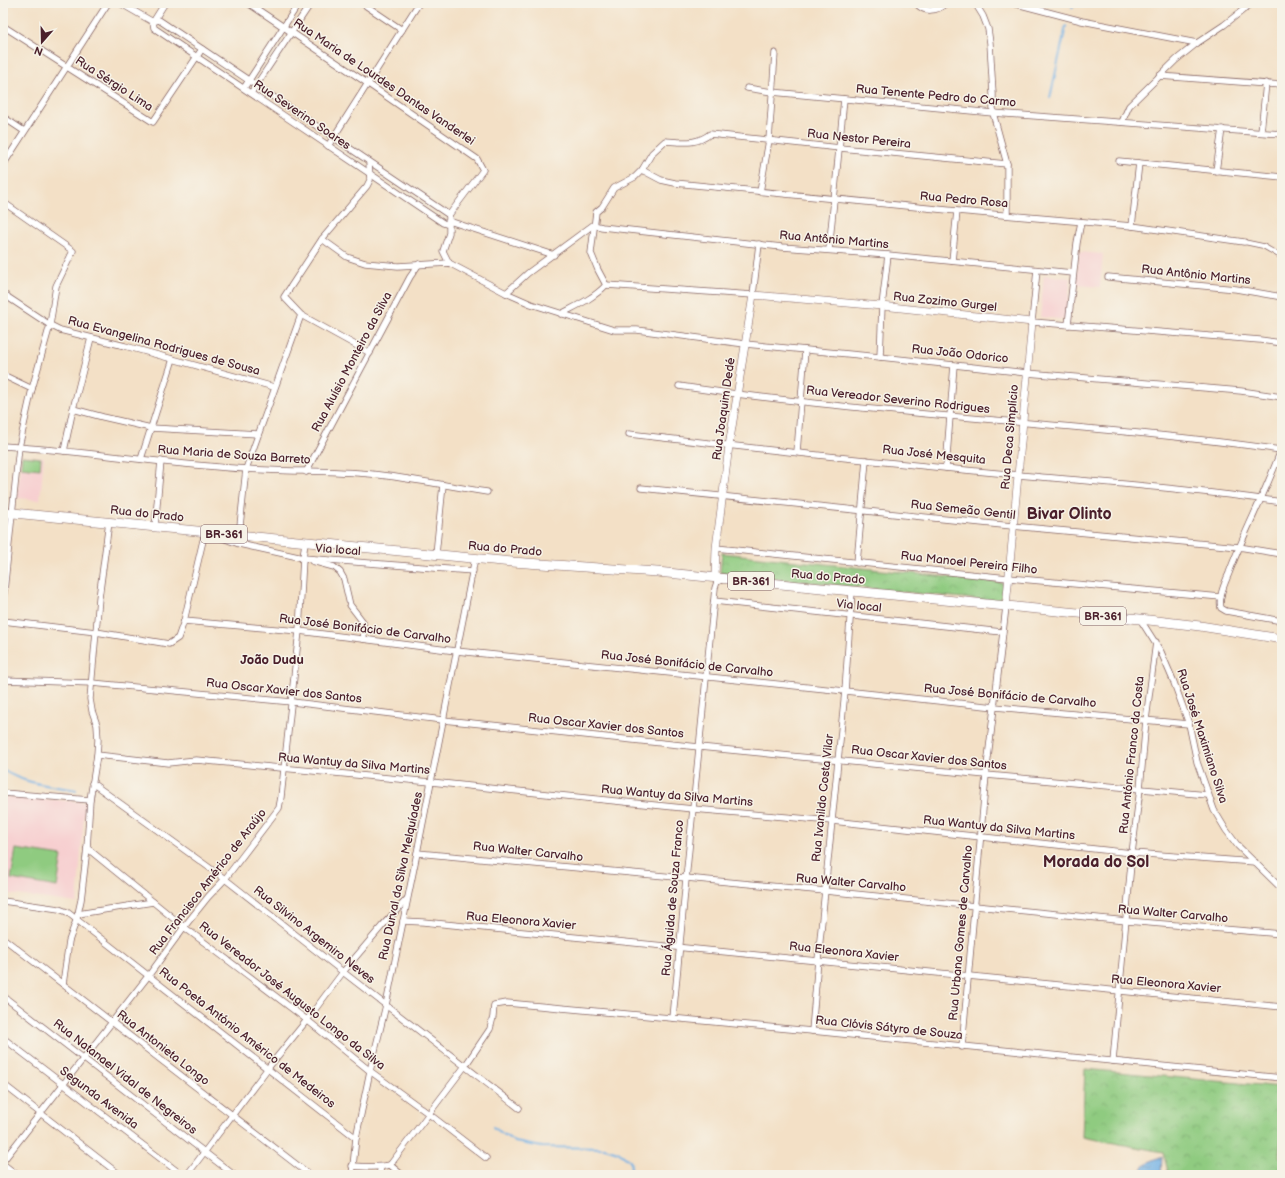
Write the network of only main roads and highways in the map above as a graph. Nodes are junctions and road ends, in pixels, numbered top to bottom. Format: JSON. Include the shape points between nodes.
{"nodes":[{"id":1,"x":7,"y":512,"type":"edge"},
{"id":2,"x":1282,"y":639,"type":"edge"}],
"edges":[{"from":1,"to":2,"type":"main road","name":"Rua do Prado","number":"BR-361","via":[[1140,619]]}]}
